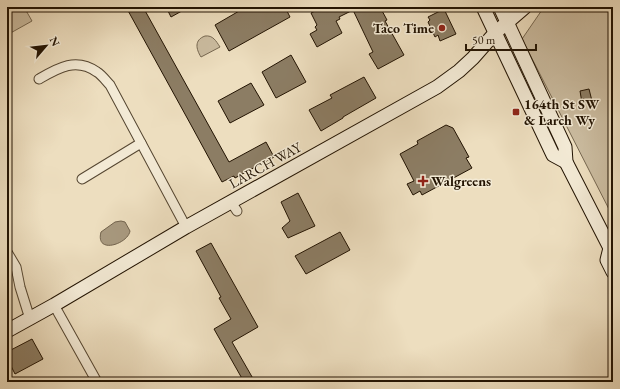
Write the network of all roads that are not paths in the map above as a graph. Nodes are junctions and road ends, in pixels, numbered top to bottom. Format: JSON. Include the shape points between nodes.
{"nodes":[{"id":1,"x":483,"y":7,"type":"edge"},
{"id":2,"x":500,"y":7,"type":"edge"},
{"id":3,"x":525,"y":7,"type":"edge"},
{"id":4,"x":508,"y":23,"type":"junction"},
{"id":5,"x":495,"y":33,"type":"junction"},
{"id":6,"x":39,"y":79,"type":"dead end"},
{"id":7,"x":141,"y":143,"type":"junction"},
{"id":8,"x":566,"y":162,"type":"junction"},
{"id":9,"x":82,"y":179,"type":"dead end"},
{"id":10,"x":186,"y":227,"type":"junction"},
{"id":11,"x":611,"y":249,"type":"edge"},
{"id":12,"x":7,"y":252,"type":"edge"},
{"id":13,"x":613,"y":272,"type":"edge"},
{"id":14,"x":54,"y":306,"type":"junction"},
{"id":15,"x":30,"y":319,"type":"junction"},
{"id":16,"x":7,"y":331,"type":"edge"},
{"id":17,"x":97,"y":382,"type":"edge"}],
"edges":[{"from":1,"to":5,"type":"main road"},
{"from":2,"to":4,"type":"main road"},
{"from":3,"to":4,"type":"main road","name":"LARCH WAY"},
{"from":4,"to":5,"type":"main road","name":"LARCH WAY"},
{"from":4,"to":8,"type":"main road","via":[[565,148]]},
{"from":5,"to":8,"type":"main road","via":[[553,155]]},
{"from":5,"to":10,"type":"main road","name":"LARCH WAY","via":[[458,71],[437,87],[234,207]]},
{"from":6,"to":7,"type":"street","via":[[72,64],[86,66],[98,72],[110,85]]},
{"from":7,"to":9,"type":"street"},
{"from":7,"to":10,"type":"street"},
{"from":8,"to":11,"type":"main road"},
{"from":10,"to":14,"type":"main road","name":"LARCH WAY"},
{"from":11,"to":13,"type":"main road","via":[[607,260]]},
{"from":12,"to":15,"type":"street","via":[[16,267]]},
{"from":14,"to":15,"type":"main road","name":"LARCH WAY"},
{"from":14,"to":17,"type":"street"},
{"from":15,"to":16,"type":"main road","name":"LARCH WAY"}]}
